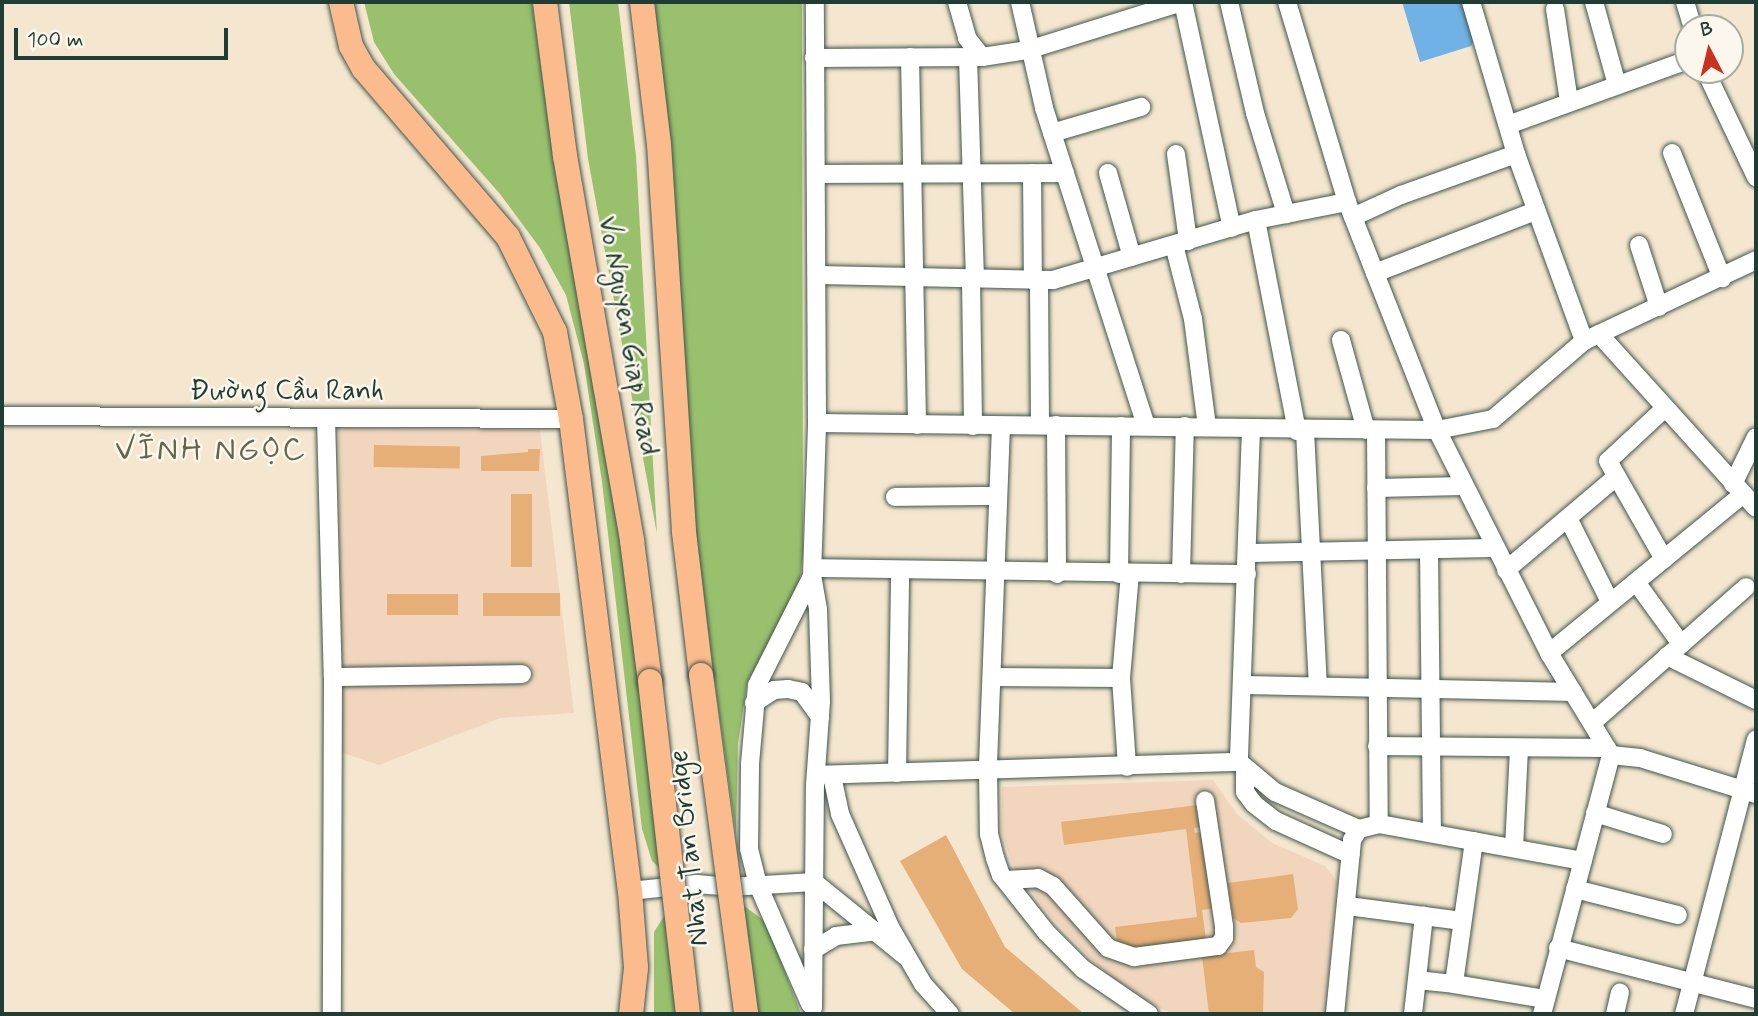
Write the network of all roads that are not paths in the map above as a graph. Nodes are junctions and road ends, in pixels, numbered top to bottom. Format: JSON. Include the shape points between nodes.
{"nodes":[{"id":1,"x":341,"y":2,"type":"edge"},
{"id":2,"x":544,"y":2,"type":"edge"},
{"id":3,"x":642,"y":2,"type":"edge"},
{"id":4,"x":815,"y":2,"type":"edge"},
{"id":5,"x":957,"y":2,"type":"edge"},
{"id":6,"x":1020,"y":2,"type":"edge"},
{"id":7,"x":1182,"y":2,"type":"edge"},
{"id":8,"x":1229,"y":2,"type":"edge"},
{"id":9,"x":1287,"y":2,"type":"edge"},
{"id":10,"x":1471,"y":2,"type":"edge"},
{"id":11,"x":1594,"y":2,"type":"edge"},
{"id":12,"x":1555,"y":9,"type":"dead end"},
{"id":13,"x":1028,"y":50,"type":"junction"},
{"id":14,"x":911,"y":57,"type":"junction"},
{"id":15,"x":975,"y":57,"type":"junction"},
{"id":16,"x":814,"y":58,"type":"junction"},
{"id":17,"x":1674,"y":65,"type":"edge"},
{"id":18,"x":1712,"y":84,"type":"edge"},
{"id":19,"x":1617,"y":85,"type":"junction"},
{"id":20,"x":1569,"y":102,"type":"junction"},
{"id":21,"x":1140,"y":107,"type":"dead end"},
{"id":22,"x":1507,"y":125,"type":"junction"},
{"id":23,"x":1052,"y":133,"type":"junction"},
{"id":24,"x":1672,"y":153,"type":"dead end"},
{"id":25,"x":1176,"y":154,"type":"dead end"},
{"id":26,"x":1516,"y":154,"type":"junction"},
{"id":27,"x":914,"y":173,"type":"junction"},
{"id":28,"x":971,"y":173,"type":"junction"},
{"id":29,"x":1032,"y":173,"type":"junction"},
{"id":30,"x":1065,"y":173,"type":"junction"},
{"id":31,"x":1108,"y":173,"type":"dead end"},
{"id":32,"x":816,"y":174,"type":"junction"},
{"id":33,"x":1756,"y":177,"type":"edge"},
{"id":34,"x":1350,"y":209,"type":"junction"},
{"id":35,"x":1536,"y":211,"type":"junction"},
{"id":36,"x":1286,"y":214,"type":"junction"},
{"id":37,"x":1255,"y":220,"type":"junction"},
{"id":38,"x":1232,"y":228,"type":"junction"},
{"id":39,"x":1181,"y":243,"type":"junction"},
{"id":40,"x":1639,"y":245,"type":"dead end"},
{"id":41,"x":1132,"y":257,"type":"junction"},
{"id":42,"x":1756,"y":260,"type":"edge"},
{"id":43,"x":1094,"y":268,"type":"junction"},
{"id":44,"x":1374,"y":273,"type":"junction"},
{"id":45,"x":817,"y":275,"type":"junction"},
{"id":46,"x":918,"y":278,"type":"junction"},
{"id":47,"x":1722,"y":278,"type":"junction"},
{"id":48,"x":973,"y":279,"type":"junction"},
{"id":49,"x":1036,"y":281,"type":"junction"},
{"id":50,"x":1659,"y":307,"type":"junction"},
{"id":51,"x":1592,"y":338,"type":"junction"},
{"id":52,"x":1341,"y":340,"type":"dead end"},
{"id":53,"x":1664,"y":409,"type":"junction"},
{"id":54,"x":2,"y":416,"type":"edge"},
{"id":55,"x":326,"y":418,"type":"junction"},
{"id":56,"x":572,"y":419,"type":"junction"},
{"id":57,"x":817,"y":423,"type":"junction"},
{"id":58,"x":917,"y":425,"type":"junction"},
{"id":59,"x":1048,"y":425,"type":"junction"},
{"id":60,"x":973,"y":426,"type":"junction"},
{"id":61,"x":1001,"y":426,"type":"junction"},
{"id":62,"x":1121,"y":426,"type":"junction"},
{"id":63,"x":1146,"y":426,"type":"junction"},
{"id":64,"x":1185,"y":426,"type":"junction"},
{"id":65,"x":1208,"y":427,"type":"junction"},
{"id":66,"x":1251,"y":429,"type":"junction"},
{"id":67,"x":1371,"y":430,"type":"junction"},
{"id":68,"x":1437,"y":430,"type":"junction"},
{"id":69,"x":1301,"y":431,"type":"junction"},
{"id":70,"x":1756,"y":437,"type":"edge"},
{"id":71,"x":1615,"y":478,"type":"junction"},
{"id":72,"x":1464,"y":486,"type":"junction"},
{"id":73,"x":1376,"y":488,"type":"junction"},
{"id":74,"x":1738,"y":489,"type":"junction"},
{"id":75,"x":997,"y":496,"type":"junction"},
{"id":76,"x":895,"y":497,"type":"dead end"},
{"id":77,"x":1756,"y":508,"type":"edge"},
{"id":78,"x":1568,"y":518,"type":"junction"},
{"id":79,"x":1494,"y":548,"type":"junction"},
{"id":80,"x":1429,"y":550,"type":"junction"},
{"id":81,"x":1314,"y":552,"type":"junction"},
{"id":82,"x":1376,"y":552,"type":"junction"},
{"id":83,"x":1248,"y":553,"type":"junction"},
{"id":84,"x":1664,"y":559,"type":"junction"},
{"id":85,"x":1506,"y":570,"type":"junction"},
{"id":86,"x":813,"y":572,"type":"junction"},
{"id":87,"x":900,"y":572,"type":"junction"},
{"id":88,"x":993,"y":573,"type":"junction"},
{"id":89,"x":1057,"y":574,"type":"junction"},
{"id":90,"x":1124,"y":574,"type":"junction"},
{"id":91,"x":1181,"y":574,"type":"junction"},
{"id":92,"x":1247,"y":574,"type":"junction"},
{"id":93,"x":1636,"y":582,"type":"junction"},
{"id":94,"x":1746,"y":587,"type":"dead end"},
{"id":95,"x":1610,"y":602,"type":"junction"},
{"id":96,"x":1681,"y":644,"type":"junction"},
{"id":97,"x":1549,"y":653,"type":"junction"},
{"id":98,"x":1667,"y":656,"type":"junction"},
{"id":99,"x":522,"y":674,"type":"dead end"},
{"id":100,"x":701,"y":675,"type":"junction"},
{"id":101,"x":333,"y":677,"type":"junction"},
{"id":102,"x":993,"y":677,"type":"junction"},
{"id":103,"x":1121,"y":678,"type":"junction"},
{"id":104,"x":650,"y":681,"type":"junction"},
{"id":105,"x":1244,"y":685,"type":"junction"},
{"id":106,"x":1318,"y":687,"type":"junction"},
{"id":107,"x":1377,"y":688,"type":"junction"},
{"id":108,"x":1433,"y":689,"type":"junction"},
{"id":109,"x":1573,"y":692,"type":"junction"},
{"id":110,"x":1756,"y":700,"type":"edge"},
{"id":111,"x":754,"y":703,"type":"junction"},
{"id":112,"x":820,"y":717,"type":"junction"},
{"id":113,"x":1592,"y":722,"type":"junction"},
{"id":114,"x":1756,"y":739,"type":"edge"},
{"id":115,"x":1377,"y":746,"type":"junction"},
{"id":116,"x":1433,"y":747,"type":"junction"},
{"id":117,"x":1519,"y":748,"type":"junction"},
{"id":118,"x":1609,"y":751,"type":"junction"},
{"id":119,"x":1242,"y":765,"type":"junction"},
{"id":120,"x":1127,"y":767,"type":"junction"},
{"id":121,"x":988,"y":772,"type":"junction"},
{"id":122,"x":897,"y":773,"type":"junction"},
{"id":123,"x":824,"y":776,"type":"junction"},
{"id":124,"x":1750,"y":792,"type":"edge"},
{"id":125,"x":1205,"y":800,"type":"dead end"},
{"id":126,"x":1595,"y":813,"type":"junction"},
{"id":127,"x":1379,"y":824,"type":"junction"},
{"id":128,"x":1359,"y":829,"type":"junction"},
{"id":129,"x":1432,"y":833,"type":"junction"},
{"id":130,"x":1663,"y":834,"type":"dead end"},
{"id":131,"x":1474,"y":841,"type":"junction"},
{"id":132,"x":1514,"y":848,"type":"junction"},
{"id":133,"x":750,"y":849,"type":"junction"},
{"id":134,"x":1351,"y":855,"type":"junction"},
{"id":135,"x":1583,"y":861,"type":"junction"},
{"id":136,"x":1005,"y":880,"type":"junction"},
{"id":137,"x":814,"y":882,"type":"junction"},
{"id":138,"x":697,"y":884,"type":"junction"},
{"id":139,"x":758,"y":885,"type":"junction"},
{"id":140,"x":1575,"y":889,"type":"junction"},
{"id":141,"x":630,"y":891,"type":"junction"},
{"id":142,"x":1348,"y":906,"type":"junction"},
{"id":143,"x":1678,"y":915,"type":"dead end"},
{"id":144,"x":1424,"y":916,"type":"junction"},
{"id":145,"x":1462,"y":921,"type":"junction"},
{"id":146,"x":878,"y":931,"type":"junction"},
{"id":147,"x":1558,"y":948,"type":"junction"},
{"id":148,"x":813,"y":950,"type":"junction"},
{"id":149,"x":905,"y":956,"type":"junction"},
{"id":150,"x":1417,"y":980,"type":"junction"},
{"id":151,"x":1693,"y":980,"type":"junction"},
{"id":152,"x":1454,"y":984,"type":"junction"},
{"id":153,"x":1620,"y":993,"type":"dead end"},
{"id":154,"x":1756,"y":999,"type":"edge"},
{"id":155,"x":1544,"y":1007,"type":"edge"},
{"id":156,"x":814,"y":1011,"type":"edge"},
{"id":157,"x":332,"y":1014,"type":"edge"},
{"id":158,"x":631,"y":1014,"type":"edge"},
{"id":159,"x":681,"y":1014,"type":"edge"},
{"id":160,"x":688,"y":1014,"type":"edge"},
{"id":161,"x":738,"y":1014,"type":"edge"},
{"id":162,"x":746,"y":1014,"type":"edge"},
{"id":163,"x":950,"y":1014,"type":"edge"},
{"id":164,"x":1149,"y":1014,"type":"edge"},
{"id":165,"x":1335,"y":1014,"type":"edge"},
{"id":166,"x":1413,"y":1014,"type":"edge"},
{"id":167,"x":1615,"y":1014,"type":"edge"},
{"id":168,"x":1684,"y":1014,"type":"edge"}],
"edges":[{"from":1,"to":56,"type":"highway","via":[[351,46],[364,69],[524,261],[555,332]]},
{"from":2,"to":104,"type":"highway","name":"Vo Nguyen Giap Road","via":[[632,541]]},
{"from":3,"to":100,"type":"highway","name":"Vo Nguyen Giap Road","via":[[659,144],[684,532]]},
{"from":4,"to":16,"type":"street"},
{"from":5,"to":15,"type":"street"},
{"from":6,"to":13,"type":"street"},
{"from":7,"to":13,"type":"street"},
{"from":7,"to":38,"type":"street"},
{"from":8,"to":36,"type":"street","via":[[1255,113]]},
{"from":9,"to":34,"type":"street"},
{"from":10,"to":22,"type":"street"},
{"from":11,"to":19,"type":"street"},
{"from":12,"to":20,"type":"street"},
{"from":13,"to":15,"type":"street"},
{"from":13,"to":23,"type":"street"},
{"from":14,"to":15,"type":"street"},
{"from":14,"to":16,"type":"street"},
{"from":14,"to":27,"type":"street"},
{"from":15,"to":28,"type":"street"},
{"from":16,"to":32,"type":"street"},
{"from":17,"to":19,"type":"street"},
{"from":18,"to":33,"type":"street"},
{"from":19,"to":20,"type":"street"},
{"from":20,"to":22,"type":"street"},
{"from":21,"to":23,"type":"street"},
{"from":22,"to":26,"type":"street"},
{"from":23,"to":30,"type":"street"},
{"from":24,"to":47,"type":"street"},
{"from":25,"to":39,"type":"street"},
{"from":26,"to":34,"type":"street"},
{"from":26,"to":35,"type":"street"},
{"from":27,"to":28,"type":"street"},
{"from":27,"to":32,"type":"street"},
{"from":27,"to":46,"type":"street"},
{"from":28,"to":29,"type":"street"},
{"from":28,"to":48,"type":"street"},
{"from":29,"to":30,"type":"street"},
{"from":29,"to":49,"type":"street"},
{"from":30,"to":43,"type":"street"},
{"from":31,"to":41,"type":"street"},
{"from":32,"to":45,"type":"street"},
{"from":34,"to":36,"type":"street"},
{"from":34,"to":44,"type":"street"},
{"from":35,"to":44,"type":"street"},
{"from":35,"to":51,"type":"street"},
{"from":36,"to":37,"type":"street"},
{"from":37,"to":38,"type":"street"},
{"from":37,"to":69,"type":"street"},
{"from":38,"to":39,"type":"street"},
{"from":39,"to":41,"type":"street"},
{"from":39,"to":65,"type":"street"},
{"from":40,"to":50,"type":"street"},
{"from":41,"to":43,"type":"street"},
{"from":42,"to":47,"type":"street"},
{"from":43,"to":49,"type":"street"},
{"from":43,"to":63,"type":"street"},
{"from":44,"to":68,"type":"street"},
{"from":45,"to":46,"type":"street"},
{"from":45,"to":57,"type":"street"},
{"from":46,"to":48,"type":"street"},
{"from":46,"to":58,"type":"street"},
{"from":47,"to":50,"type":"street"},
{"from":48,"to":49,"type":"street"},
{"from":48,"to":60,"type":"street"},
{"from":49,"to":59,"type":"street"},
{"from":50,"to":51,"type":"street"},
{"from":51,"to":53,"type":"street"},
{"from":51,"to":68,"type":"street","via":[[1493,419]]},
{"from":52,"to":67,"type":"street"},
{"from":53,"to":71,"type":"street","via":[[1610,454]]},
{"from":53,"to":74,"type":"street"},
{"from":54,"to":55,"type":"street","name":"Đường Cầu Ranh"},
{"from":55,"to":56,"type":"street","name":"Đường Cầu Ranh"},
{"from":55,"to":101,"type":"street"},
{"from":56,"to":141,"type":"highway"},
{"from":57,"to":58,"type":"street"},
{"from":57,"to":86,"type":"street"},
{"from":58,"to":60,"type":"street"},
{"from":59,"to":61,"type":"street"},
{"from":59,"to":62,"type":"street"},
{"from":59,"to":89,"type":"street"},
{"from":60,"to":61,"type":"street"},
{"from":61,"to":75,"type":"street"},
{"from":62,"to":63,"type":"street"},
{"from":62,"to":90,"type":"street"},
{"from":63,"to":64,"type":"street"},
{"from":64,"to":65,"type":"street"},
{"from":64,"to":91,"type":"street"},
{"from":65,"to":66,"type":"street"},
{"from":66,"to":69,"type":"street"},
{"from":66,"to":83,"type":"street"},
{"from":67,"to":68,"type":"street"},
{"from":67,"to":69,"type":"street"},
{"from":67,"to":73,"type":"street"},
{"from":68,"to":72,"type":"street"},
{"from":69,"to":81,"type":"street"},
{"from":70,"to":74,"type":"street"},
{"from":71,"to":78,"type":"street"},
{"from":71,"to":84,"type":"street"},
{"from":72,"to":73,"type":"street"},
{"from":72,"to":79,"type":"street"},
{"from":73,"to":82,"type":"street"},
{"from":74,"to":77,"type":"street"},
{"from":74,"to":84,"type":"street"},
{"from":75,"to":76,"type":"street"},
{"from":75,"to":88,"type":"street"},
{"from":78,"to":85,"type":"street"},
{"from":78,"to":95,"type":"street"},
{"from":79,"to":80,"type":"street"},
{"from":79,"to":85,"type":"street"},
{"from":80,"to":82,"type":"street"},
{"from":80,"to":108,"type":"street"},
{"from":81,"to":82,"type":"street"},
{"from":81,"to":83,"type":"street"},
{"from":81,"to":106,"type":"street"},
{"from":82,"to":107,"type":"street"},
{"from":83,"to":92,"type":"street"},
{"from":84,"to":93,"type":"street"},
{"from":85,"to":97,"type":"street"},
{"from":86,"to":87,"type":"street"},
{"from":86,"to":111,"type":"street","via":[[790,628],[766,660]]},
{"from":86,"to":112,"type":"street"},
{"from":87,"to":88,"type":"street"},
{"from":87,"to":122,"type":"street"},
{"from":88,"to":89,"type":"street"},
{"from":88,"to":102,"type":"street"},
{"from":89,"to":90,"type":"street"},
{"from":90,"to":91,"type":"street"},
{"from":90,"to":103,"type":"street"},
{"from":91,"to":92,"type":"street"},
{"from":92,"to":105,"type":"street"},
{"from":93,"to":95,"type":"street"},
{"from":93,"to":96,"type":"street"},
{"from":94,"to":96,"type":"street"},
{"from":95,"to":97,"type":"street"},
{"from":96,"to":98,"type":"street"},
{"from":97,"to":109,"type":"street"},
{"from":98,"to":110,"type":"street"},
{"from":98,"to":113,"type":"street"},
{"from":99,"to":101,"type":"street"},
{"from":100,"to":161,"type":"highway","name":"Nhat Tan Bridge","bridge":true},
{"from":100,"to":162,"type":"highway","bridge":true},
{"from":101,"to":157,"type":"street"},
{"from":102,"to":103,"type":"street"},
{"from":102,"to":121,"type":"street"},
{"from":103,"to":120,"type":"street"},
{"from":104,"to":159,"type":"highway","bridge":true,"via":[[662,862]]},
{"from":104,"to":160,"type":"highway","name":"Nhat Tan Bridge","bridge":true},
{"from":105,"to":106,"type":"street"},
{"from":105,"to":119,"type":"street"},
{"from":106,"to":107,"type":"street"},
{"from":107,"to":108,"type":"street"},
{"from":107,"to":115,"type":"street"},
{"from":108,"to":109,"type":"street"},
{"from":108,"to":116,"type":"street"},
{"from":109,"to":113,"type":"street"},
{"from":111,"to":112,"type":"street","via":[[774,690],[789,689],[802,692]]},
{"from":111,"to":133,"type":"street"},
{"from":112,"to":123,"type":"street"},
{"from":113,"to":118,"type":"street"},
{"from":114,"to":124,"type":"street"},
{"from":115,"to":116,"type":"street"},
{"from":115,"to":127,"type":"street"},
{"from":116,"to":117,"type":"street"},
{"from":116,"to":129,"type":"street"},
{"from":117,"to":118,"type":"street"},
{"from":117,"to":132,"type":"street"},
{"from":118,"to":124,"type":"street"},
{"from":118,"to":126,"type":"street"},
{"from":119,"to":120,"type":"street"},
{"from":119,"to":128,"type":"street","via":[[1275,793]]},
{"from":119,"to":134,"type":"street","via":[[1245,792],[1254,804],[1276,821]]},
{"from":120,"to":121,"type":"street"},
{"from":121,"to":122,"type":"street"},
{"from":121,"to":136,"type":"street","via":[[989,834]]},
{"from":122,"to":123,"type":"street"},
{"from":123,"to":137,"type":"street"},
{"from":123,"to":149,"type":"street","via":[[858,861]]},
{"from":124,"to":151,"type":"street"},
{"from":125,"to":136,"type":"street","via":[[1223,926],[1224,938],[1218,946],[1134,957],[1121,953],[1108,948],[1053,886],[1038,878]]},
{"from":126,"to":130,"type":"street"},
{"from":126,"to":135,"type":"street"},
{"from":127,"to":128,"type":"street"},
{"from":127,"to":129,"type":"street"},
{"from":128,"to":134,"type":"street"},
{"from":129,"to":131,"type":"street"},
{"from":131,"to":132,"type":"street"},
{"from":131,"to":145,"type":"street"},
{"from":132,"to":135,"type":"street"},
{"from":133,"to":138,"type":"street"},
{"from":133,"to":139,"type":"street"},
{"from":134,"to":142,"type":"street"},
{"from":135,"to":140,"type":"street"},
{"from":136,"to":164,"type":"street","via":[[1083,969]]},
{"from":137,"to":139,"type":"street"},
{"from":137,"to":146,"type":"street"},
{"from":137,"to":148,"type":"street"},
{"from":138,"to":139,"type":"street"},
{"from":138,"to":141,"type":"street"},
{"from":139,"to":156,"type":"street"},
{"from":140,"to":143,"type":"street"},
{"from":140,"to":147,"type":"street"},
{"from":141,"to":158,"type":"highway","via":[[636,968]]},
{"from":142,"to":144,"type":"street"},
{"from":142,"to":165,"type":"street"},
{"from":144,"to":145,"type":"street"},
{"from":144,"to":150,"type":"street"},
{"from":145,"to":152,"type":"street"},
{"from":146,"to":148,"type":"street","via":[[836,936]]},
{"from":146,"to":149,"type":"street"},
{"from":147,"to":151,"type":"street"},
{"from":147,"to":155,"type":"street"},
{"from":148,"to":156,"type":"street"},
{"from":149,"to":163,"type":"street"},
{"from":150,"to":152,"type":"street"},
{"from":150,"to":166,"type":"street"},
{"from":151,"to":154,"type":"street"},
{"from":151,"to":168,"type":"street"},
{"from":152,"to":155,"type":"street"},
{"from":153,"to":167,"type":"street"}]}
